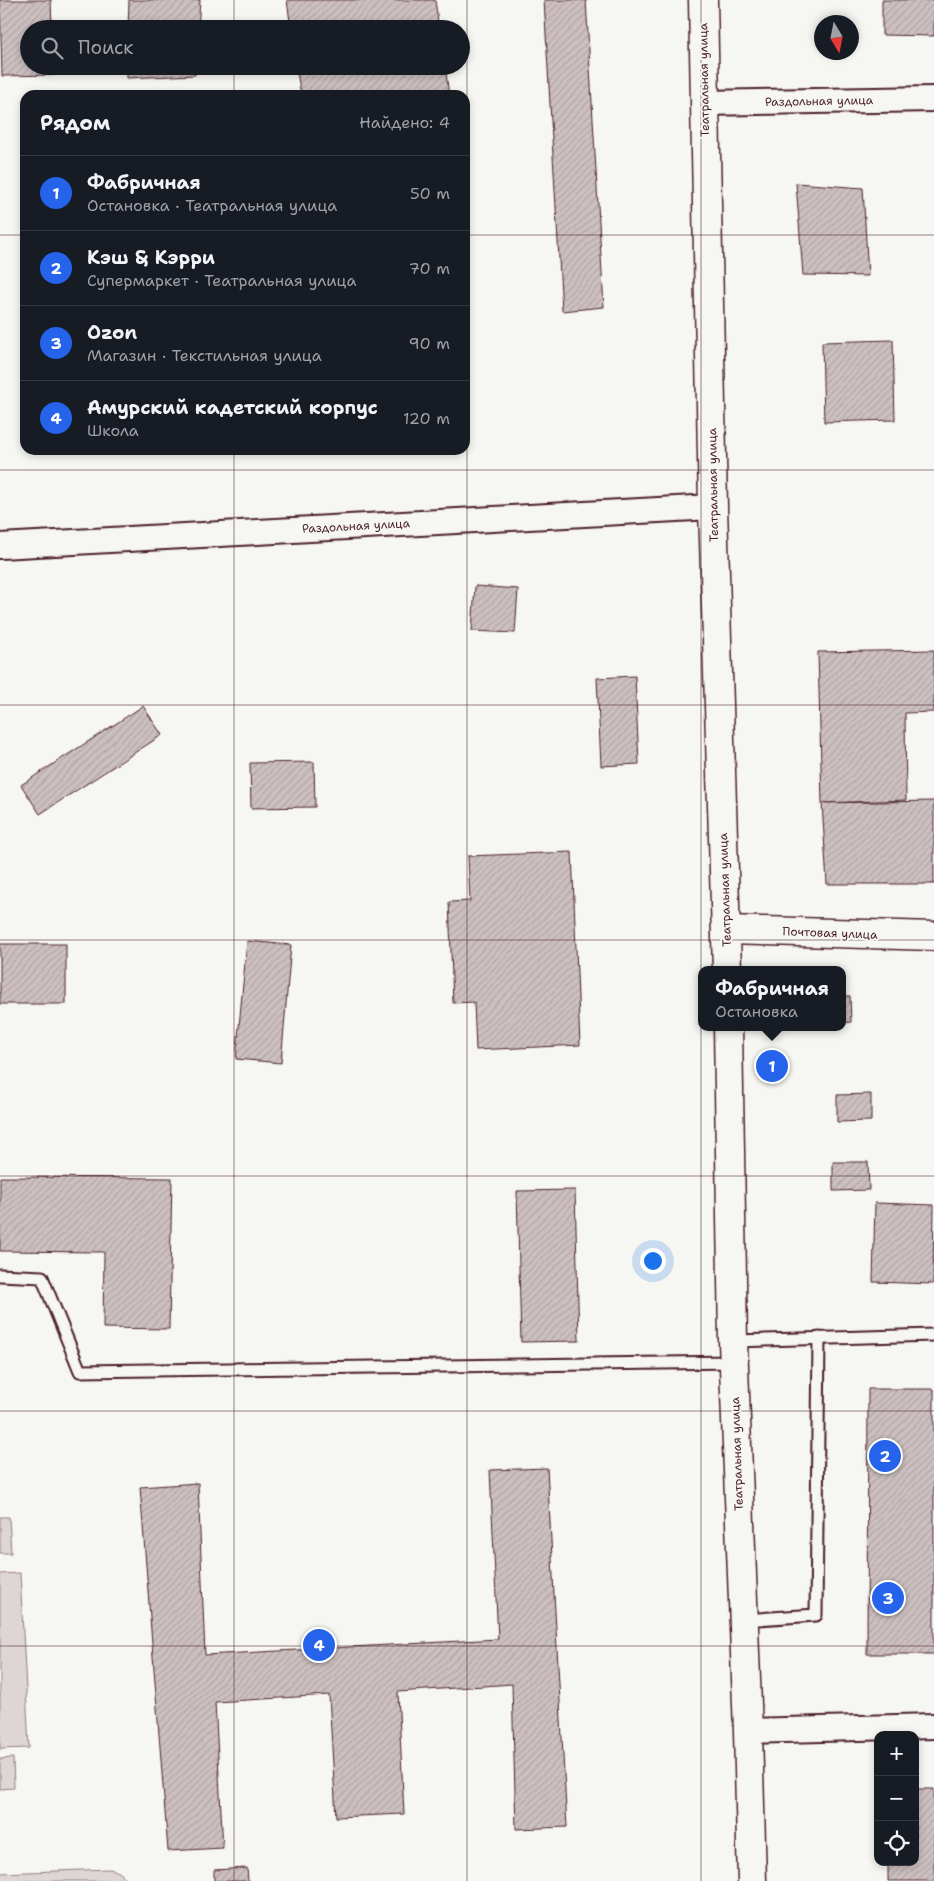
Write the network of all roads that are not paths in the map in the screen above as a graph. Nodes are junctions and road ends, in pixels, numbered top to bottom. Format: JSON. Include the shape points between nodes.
{"nodes":[{"id":1,"x":703,"y":0,"type":"edge"},
{"id":2,"x":934,"y":99,"type":"edge"},
{"id":3,"x":704,"y":103,"type":"junction"},
{"id":4,"x":713,"y":507,"type":"junction"},
{"id":5,"x":0,"y":546,"type":"edge"},
{"id":6,"x":727,"y":930,"type":"junction"},
{"id":7,"x":934,"y":936,"type":"edge"},
{"id":8,"x":727,"y":966,"type":"edge"},
{"id":9,"x":728,"y":1031,"type":"edge"},
{"id":10,"x":0,"y":1275,"type":"edge"},
{"id":11,"x":934,"y":1334,"type":"edge"},
{"id":12,"x":819,"y":1338,"type":"junction"},
{"id":13,"x":733,"y":1351,"type":"junction"},
{"id":14,"x":743,"y":1620,"type":"junction"},
{"id":15,"x":934,"y":1726,"type":"edge"},
{"id":16,"x":748,"y":1730,"type":"junction"},
{"id":17,"x":752,"y":1881,"type":"edge"}],
"edges":[{"from":1,"to":3,"type":"main road","name":"Театральная улица"},
{"from":2,"to":3,"type":"street","name":"Раздольная улица"},
{"from":3,"to":4,"type":"main road","name":"Театральная улица"},
{"from":4,"to":5,"type":"street","name":"Раздольная улица"},
{"from":4,"to":6,"type":"main road","name":"Театральная улица"},
{"from":6,"to":7,"type":"main road","name":"Почтовая улица"},
{"from":6,"to":8,"type":"main road","name":"Театральная улица"},
{"from":9,"to":13,"type":"main road","name":"Театральная улица"},
{"from":10,"to":13,"type":"lane","via":[[42,1277],[80,1371]]},
{"from":11,"to":12,"type":"lane"},
{"from":12,"to":13,"type":"lane"},
{"from":12,"to":14,"type":"lane","via":[[816,1615]]},
{"from":13,"to":14,"type":"main road","name":"Театральная улица"},
{"from":14,"to":16,"type":"main road","name":"Театральная улица"},
{"from":15,"to":16,"type":"street"},
{"from":16,"to":17,"type":"main road","name":"Театральная улица"}]}
